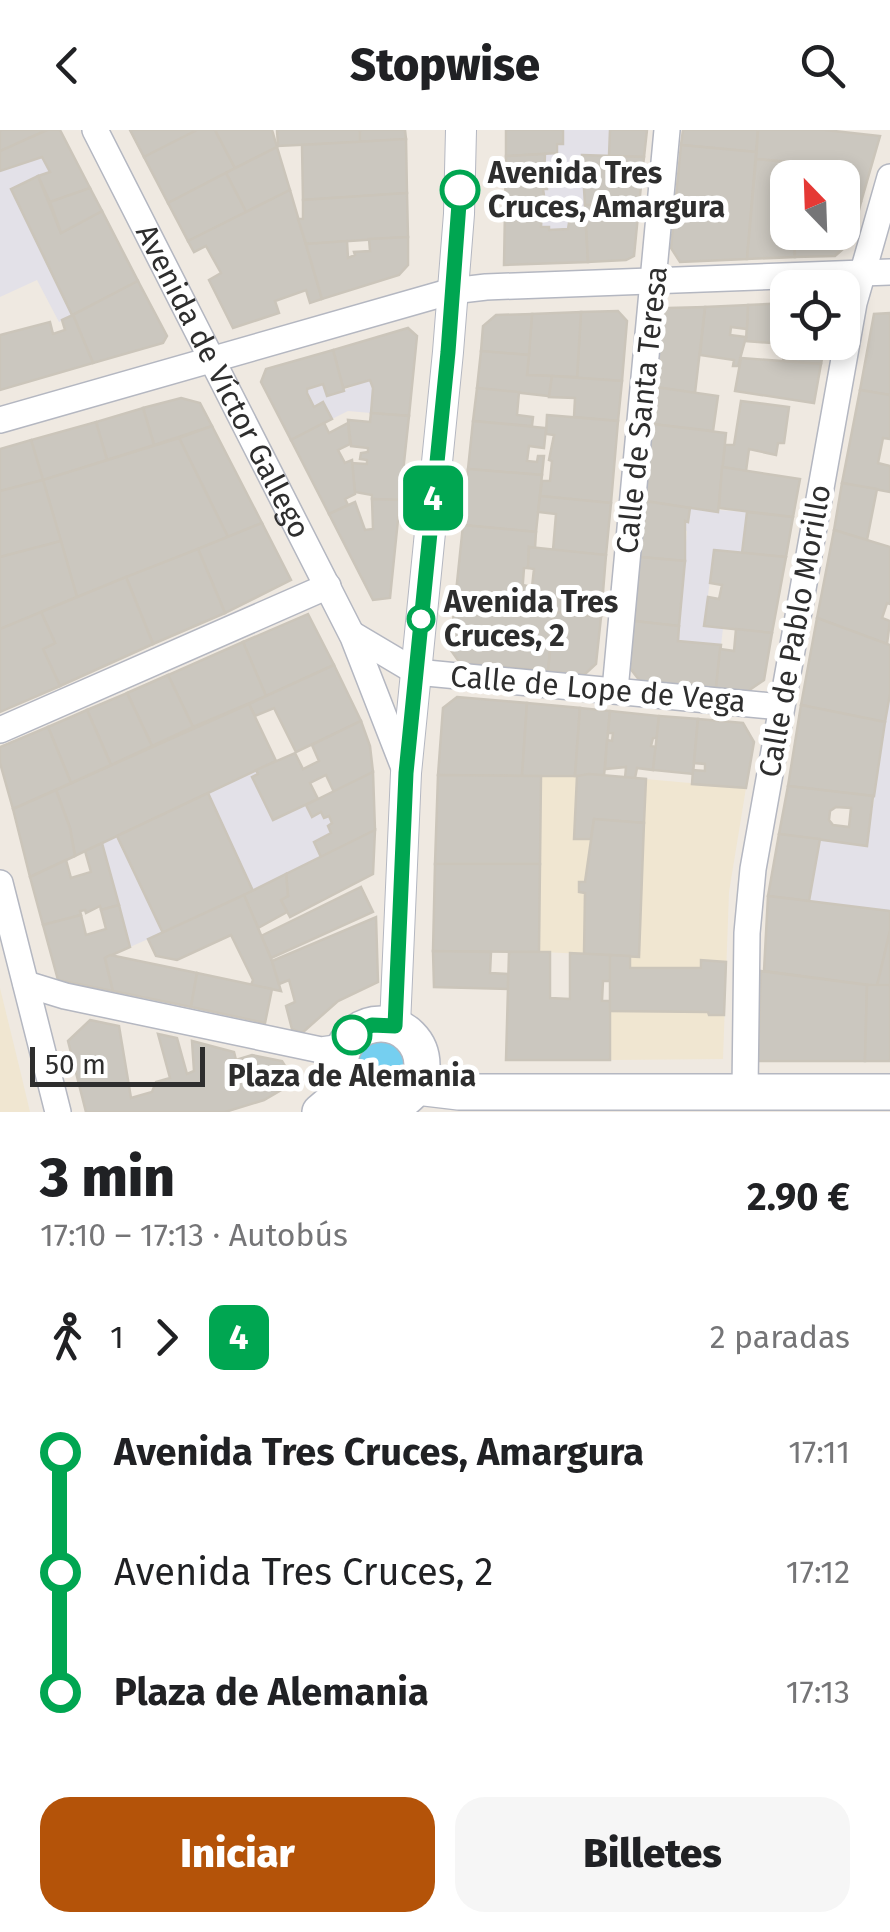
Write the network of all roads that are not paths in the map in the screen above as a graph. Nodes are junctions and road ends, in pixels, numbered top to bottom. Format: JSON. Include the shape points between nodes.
{"nodes":[{"id":1,"x":95,"y":130,"type":"edge"},
{"id":2,"x":461,"y":130,"type":"edge"},
{"id":3,"x":667,"y":130,"type":"edge"},
{"id":4,"x":890,"y":177,"type":"edge"},
{"id":5,"x":890,"y":272,"type":"edge"},
{"id":6,"x":864,"y":273,"type":"junction"},
{"id":7,"x":653,"y":281,"type":"junction"},
{"id":8,"x":452,"y":292,"type":"junction"},
{"id":9,"x":214,"y":360,"type":"junction"},
{"id":10,"x":0,"y":420,"type":"edge"},
{"id":11,"x":328,"y":586,"type":"junction"},
{"id":12,"x":420,"y":628,"type":"junction"},
{"id":13,"x":362,"y":640,"type":"junction"},
{"id":14,"x":416,"y":672,"type":"junction"},
{"id":15,"x":615,"y":690,"type":"junction"},
{"id":16,"x":781,"y":707,"type":"junction"},
{"id":17,"x":0,"y":730,"type":"edge"},
{"id":18,"x":406,"y":773,"type":"junction"},
{"id":19,"x":0,"y":883,"type":"edge"},
{"id":20,"x":26,"y":984,"type":"junction"},
{"id":21,"x":395,"y":1026,"type":"junction"},
{"id":22,"x":344,"y":1047,"type":"junction"},
{"id":23,"x":417,"y":1086,"type":"junction"},
{"id":24,"x":347,"y":1089,"type":"junction"},
{"id":25,"x":890,"y":1092,"type":"edge"},
{"id":26,"x":730,"y":1097,"type":"edge"},
{"id":27,"x":384,"y":1109,"type":"edge"},
{"id":28,"x":58,"y":1112,"type":"edge"},
{"id":29,"x":320,"y":1112,"type":"edge"}],
"edges":[{"from":1,"to":9,"type":"street","name":"Avenida de Víctor Gallego"},
{"from":2,"to":8,"type":"street","name":"Avenida de Víctor Gallego"},
{"from":3,"to":7,"type":"street","name":"Calle de Santa Teresa"},
{"from":4,"to":6,"type":"street","name":"Calle de Pablo Morillo"},
{"from":5,"to":6,"type":"street"},
{"from":6,"to":7,"type":"street"},
{"from":6,"to":16,"type":"street","name":"Calle de Pablo Morillo"},
{"from":7,"to":8,"type":"street"},
{"from":7,"to":15,"type":"street","name":"Calle de Santa Teresa"},
{"from":8,"to":9,"type":"street"},
{"from":8,"to":12,"type":"street","name":"Avenida de Víctor Gallego"},
{"from":9,"to":10,"type":"street"},
{"from":9,"to":11,"type":"street","name":"Avenida de Víctor Gallego"},
{"from":11,"to":13,"type":"street","name":"Avenida de Víctor Gallego"},
{"from":11,"to":17,"type":"street"},
{"from":12,"to":13,"type":"street","via":[[400,642]]},
{"from":12,"to":14,"type":"street","name":"Avenida de Víctor Gallego"},
{"from":13,"to":14,"type":"street"},
{"from":13,"to":18,"type":"street","name":"Avenida de Víctor Gallego"},
{"from":14,"to":15,"type":"street","name":"Calle de Lope de Vega"},
{"from":14,"to":18,"type":"street","name":"Avenida de Víctor Gallego"},
{"from":15,"to":16,"type":"street","name":"Calle de Lope de Vega"},
{"from":16,"to":26,"type":"street","name":"Calle de Pablo Morillo","via":[[748,899]]},
{"from":18,"to":21,"type":"street","name":"Avenida de Víctor Gallego"},
{"from":19,"to":20,"type":"street"},
{"from":20,"to":22,"type":"street","via":[[321,1050]]},
{"from":20,"to":28,"type":"street"},
{"from":21,"to":22,"type":"main road","via":[[364,1027]]},
{"from":21,"to":23,"type":"main road","via":[[422,1054]]},
{"from":22,"to":24,"type":"main road","via":[[339,1070]]},
{"from":23,"to":26,"type":"main road"},
{"from":23,"to":27,"type":"main road"},
{"from":24,"to":27,"type":"main road"},
{"from":24,"to":29,"type":"main road"},
{"from":25,"to":26,"type":"main road"}]}
